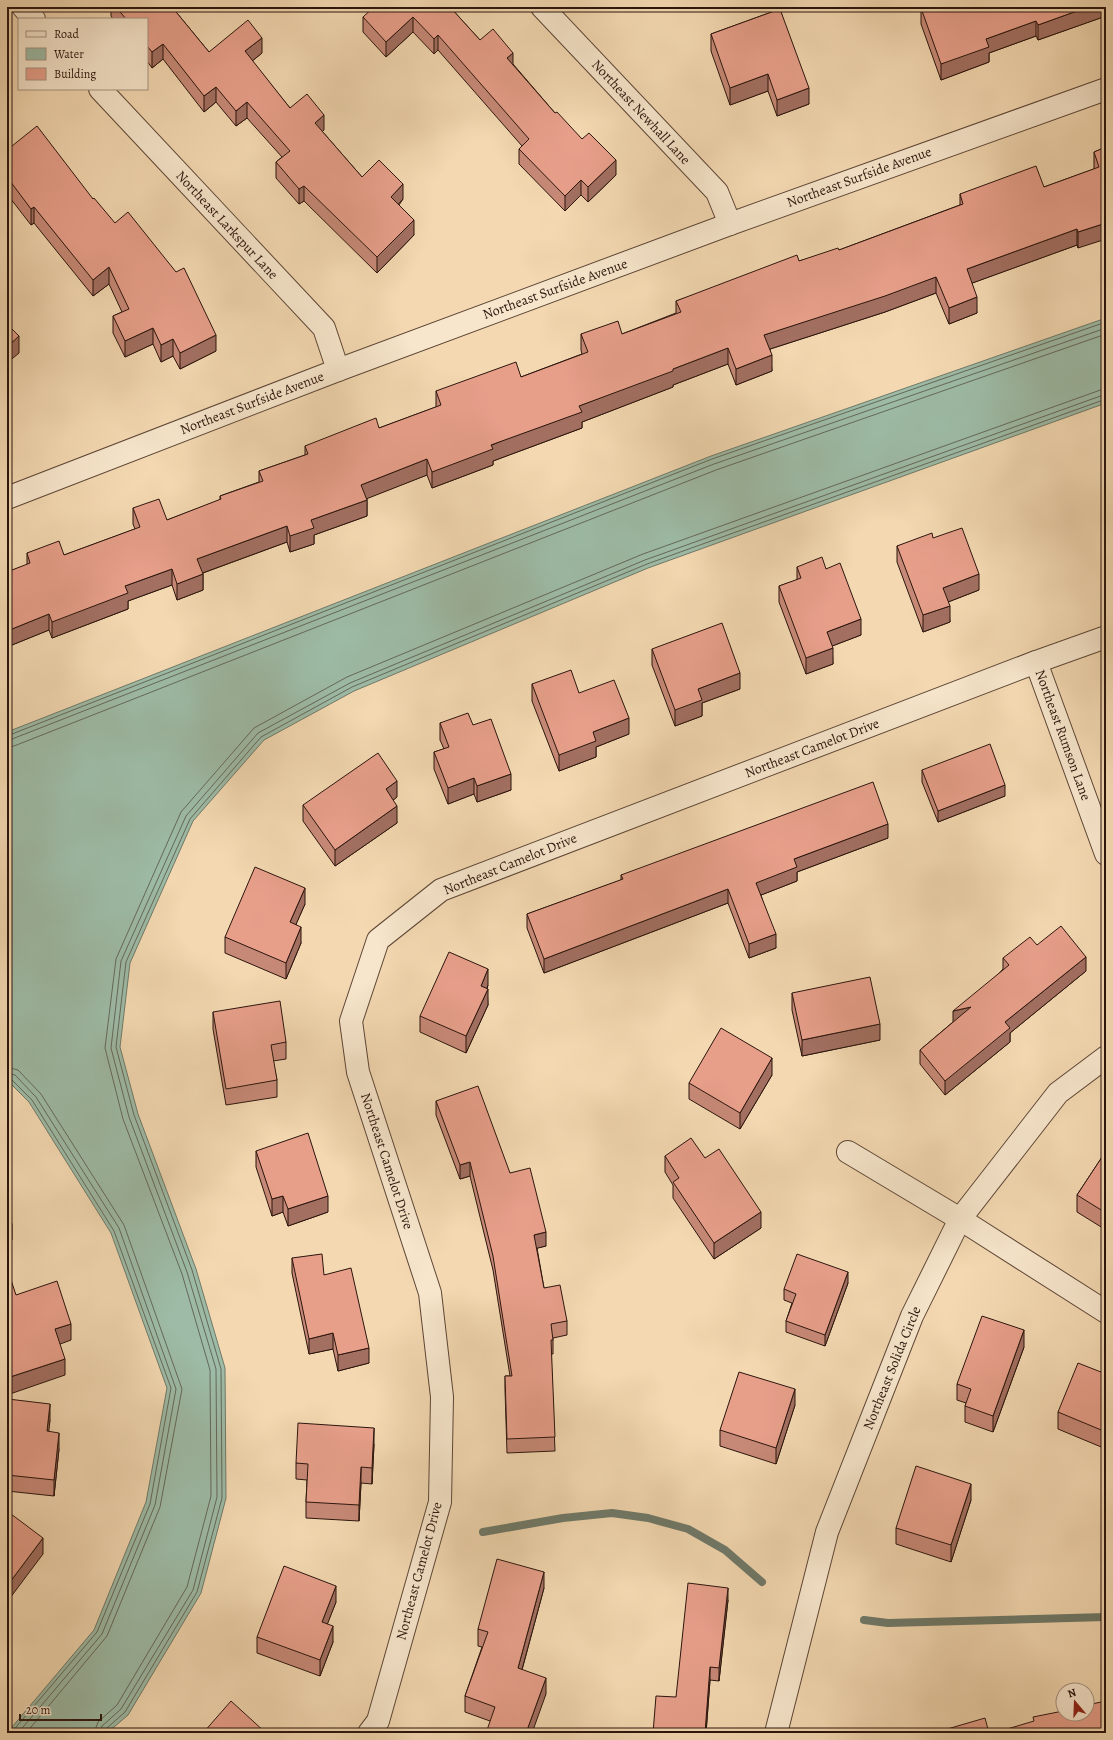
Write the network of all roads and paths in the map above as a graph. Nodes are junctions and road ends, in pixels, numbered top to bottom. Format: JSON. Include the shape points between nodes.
{"nodes":[{"id":1,"x":23,"y":7,"type":"edge"},
{"id":2,"x":542,"y":7,"type":"edge"},
{"id":3,"x":33,"y":18,"type":"edge"},
{"id":4,"x":1106,"y":89,"type":"edge"},
{"id":5,"x":101,"y":90,"type":"edge"},
{"id":6,"x":730,"y":224,"type":"junction"},
{"id":7,"x":338,"y":370,"type":"junction"},
{"id":8,"x":7,"y":498,"type":"edge"},
{"id":9,"x":1106,"y":637,"type":"edge"},
{"id":10,"x":1036,"y":662,"type":"junction"},
{"id":11,"x":1106,"y":854,"type":"edge"},
{"id":12,"x":1106,"y":1057,"type":"edge"},
{"id":13,"x":848,"y":1152,"type":"dead end"},
{"id":14,"x":960,"y":1219,"type":"junction"},
{"id":15,"x":1106,"y":1312,"type":"edge"},
{"id":16,"x":370,"y":1733,"type":"edge"},
{"id":17,"x":776,"y":1733,"type":"edge"}],
"edges":[{"from":1,"to":3,"type":"street"},
{"from":2,"to":6,"type":"street","name":"Northeast Newhall Lane","via":[[716,192]]},
{"from":4,"to":6,"type":"street","name":"Northeast Surfside Avenue"},
{"from":5,"to":7,"type":"street","name":"Northeast Larkspur Lane","via":[[324,328]]},
{"from":6,"to":7,"type":"street","name":"Northeast Surfside Avenue"},
{"from":7,"to":8,"type":"street","name":"Northeast Surfside Avenue"},
{"from":9,"to":10,"type":"street","name":"Northeast Camelot Drive"},
{"from":10,"to":11,"type":"street","name":"Northeast Rumson Lane"},
{"from":10,"to":16,"type":"street","name":"Northeast Camelot Drive","via":[[441,890],[378,940],[351,1021],[358,1072],[430,1293],[442,1397],[440,1502],[378,1721]]},
{"from":12,"to":14,"type":"street","name":"Northeast Solida Circle","via":[[1058,1093]]},
{"from":13,"to":14,"type":"street"},
{"from":14,"to":15,"type":"street"},
{"from":14,"to":17,"type":"street","name":"Northeast Solida Circle","via":[[912,1316],[827,1532]]}]}
